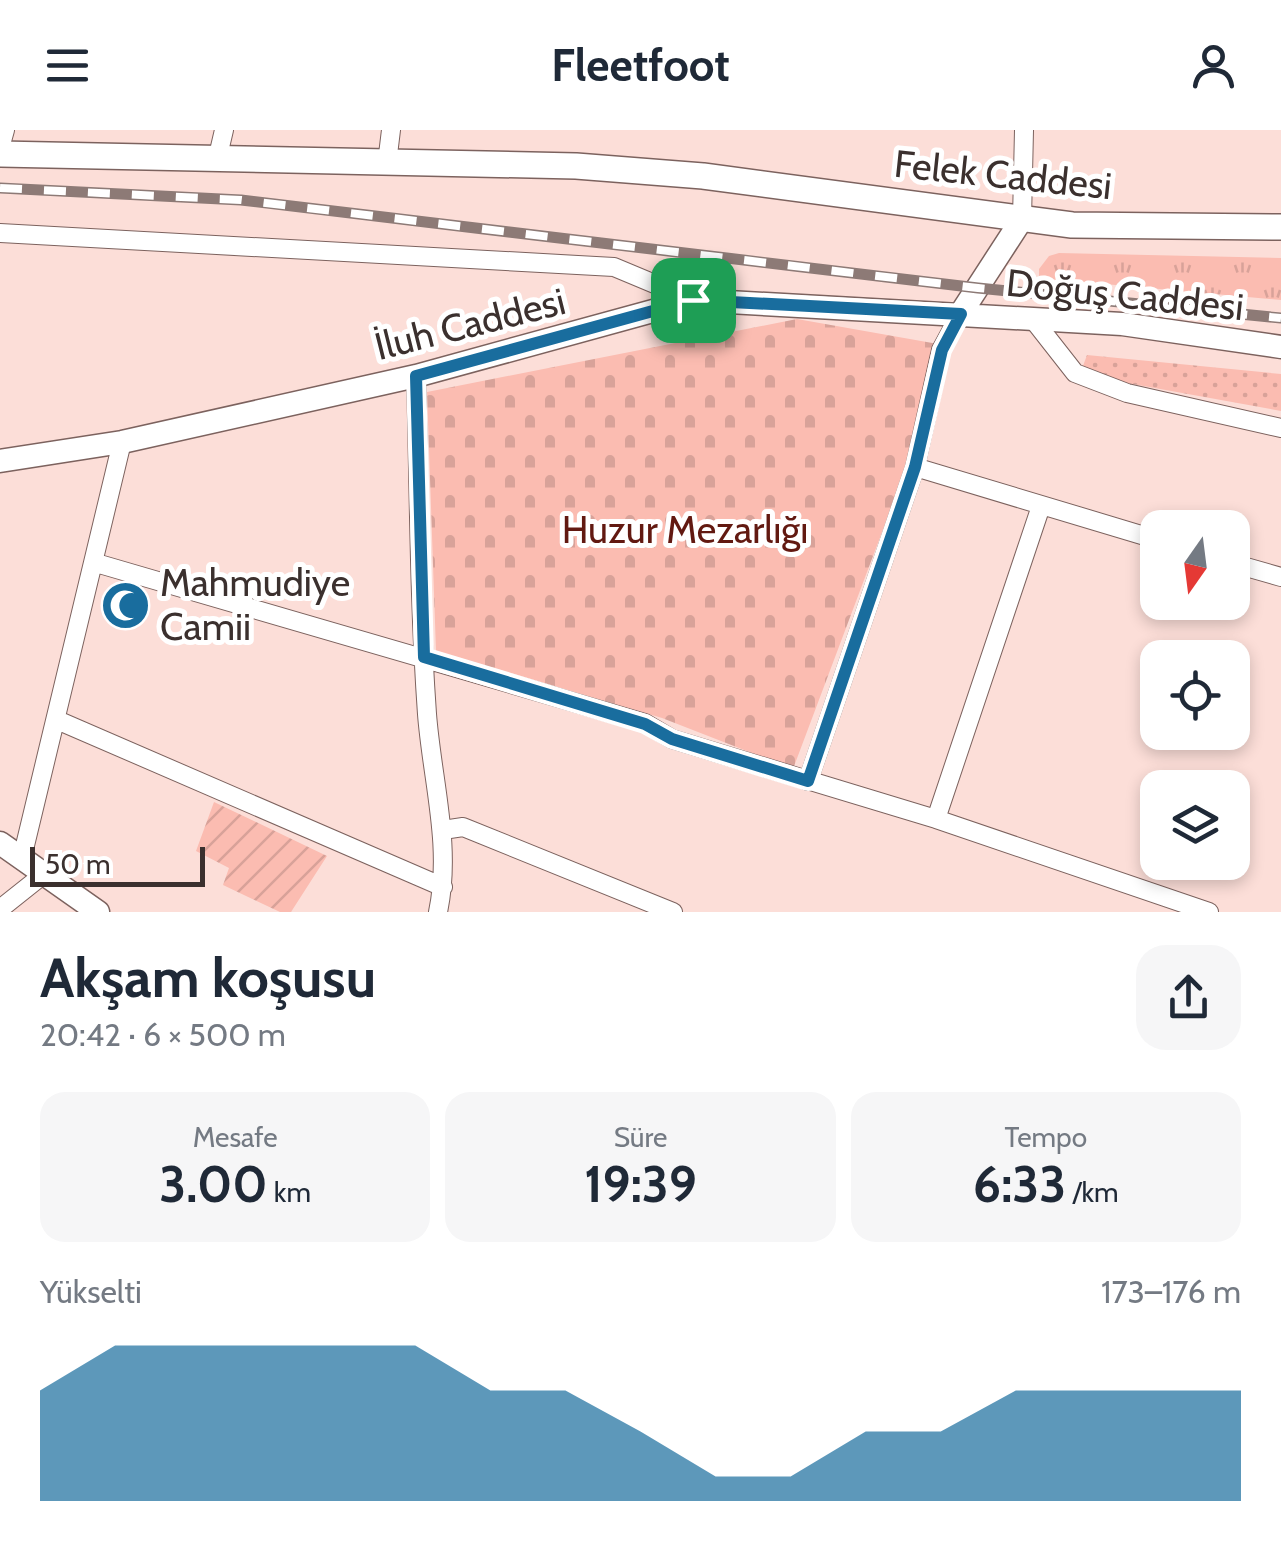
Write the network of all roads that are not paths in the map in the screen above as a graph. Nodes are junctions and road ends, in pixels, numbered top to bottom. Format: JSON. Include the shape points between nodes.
{"nodes":[{"id":1,"x":5,"y":130,"type":"edge"},
{"id":2,"x":224,"y":130,"type":"edge"},
{"id":3,"x":391,"y":130,"type":"edge"},
{"id":4,"x":1024,"y":130,"type":"edge"},
{"id":5,"x":0,"y":151,"type":"edge"},
{"id":6,"x":217,"y":160,"type":"junction"},
{"id":7,"x":387,"y":164,"type":"junction"},
{"id":8,"x":1022,"y":219,"type":"junction"},
{"id":9,"x":1281,"y":227,"type":"edge"},
{"id":10,"x":0,"y":234,"type":"edge"},
{"id":11,"x":693,"y":300,"type":"junction"},
{"id":12,"x":961,"y":314,"type":"junction"},
{"id":13,"x":1036,"y":322,"type":"junction"},
{"id":14,"x":1281,"y":347,"type":"edge"},
{"id":15,"x":416,"y":376,"type":"junction"},
{"id":16,"x":1281,"y":428,"type":"edge"},
{"id":17,"x":122,"y":442,"type":"junction"},
{"id":18,"x":0,"y":460,"type":"edge"},
{"id":19,"x":915,"y":467,"type":"junction"},
{"id":20,"x":1042,"y":506,"type":"junction"},
{"id":21,"x":1140,"y":535,"type":"edge"},
{"id":22,"x":96,"y":563,"type":"junction"},
{"id":23,"x":1250,"y":568,"type":"edge"},
{"id":24,"x":1281,"y":577,"type":"edge"},
{"id":25,"x":424,"y":657,"type":"junction"},
{"id":26,"x":57,"y":720,"type":"junction"},
{"id":27,"x":808,"y":781,"type":"junction"},
{"id":28,"x":936,"y":819,"type":"junction"},
{"id":29,"x":442,"y":830,"type":"junction"},
{"id":30,"x":0,"y":843,"type":"edge"},
{"id":31,"x":22,"y":858,"type":"junction"},
{"id":32,"x":44,"y":874,"type":"junction"},
{"id":33,"x":444,"y":887,"type":"junction"},
{"id":34,"x":0,"y":909,"type":"edge"},
{"id":35,"x":98,"y":912,"type":"edge"},
{"id":36,"x":438,"y":912,"type":"edge"},
{"id":37,"x":673,"y":912,"type":"edge"},
{"id":38,"x":1210,"y":912,"type":"edge"}],
"edges":[{"from":1,"to":5,"type":"street"},
{"from":2,"to":6,"type":"street"},
{"from":3,"to":7,"type":"street"},
{"from":4,"to":8,"type":"street"},
{"from":5,"to":6,"type":"main road","name":"Felek Caddesi"},
{"from":6,"to":7,"type":"main road","name":"Felek Caddesi"},
{"from":7,"to":8,"type":"main road","name":"Felek Caddesi","via":[[576,166],[703,176]]},
{"from":8,"to":9,"type":"main road","name":"Felek Caddesi"},
{"from":8,"to":12,"type":"street"},
{"from":10,"to":11,"type":"street","via":[[614,267]]},
{"from":11,"to":12,"type":"street","name":"İluh Caddesi"},
{"from":11,"to":15,"type":"street","name":"İluh Caddesi"},
{"from":12,"to":13,"type":"street","name":"Doğuş Caddesi"},
{"from":12,"to":19,"type":"street","via":[[942,350]]},
{"from":13,"to":14,"type":"street","name":"Doğuş Caddesi","via":[[1122,324]]},
{"from":13,"to":16,"type":"street","via":[[1076,373],[1127,393]]},
{"from":15,"to":17,"type":"street","name":"İluh Caddesi"},
{"from":15,"to":25,"type":"street"},
{"from":17,"to":18,"type":"street","name":"İluh Caddesi"},
{"from":17,"to":22,"type":"street"},
{"from":19,"to":20,"type":"street"},
{"from":19,"to":27,"type":"street"},
{"from":20,"to":21,"type":"street"},
{"from":20,"to":28,"type":"street"},
{"from":22,"to":25,"type":"street"},
{"from":22,"to":26,"type":"street"},
{"from":23,"to":24,"type":"street"},
{"from":25,"to":27,"type":"street"},
{"from":25,"to":29,"type":"street"},
{"from":26,"to":31,"type":"street"},
{"from":26,"to":33,"type":"street"},
{"from":27,"to":28,"type":"street"},
{"from":28,"to":38,"type":"street"},
{"from":29,"to":33,"type":"street"},
{"from":29,"to":37,"type":"street","via":[[463,827]]},
{"from":30,"to":31,"type":"street"},
{"from":31,"to":32,"type":"street"},
{"from":32,"to":34,"type":"street"},
{"from":32,"to":35,"type":"street"},
{"from":33,"to":36,"type":"street"}]}
